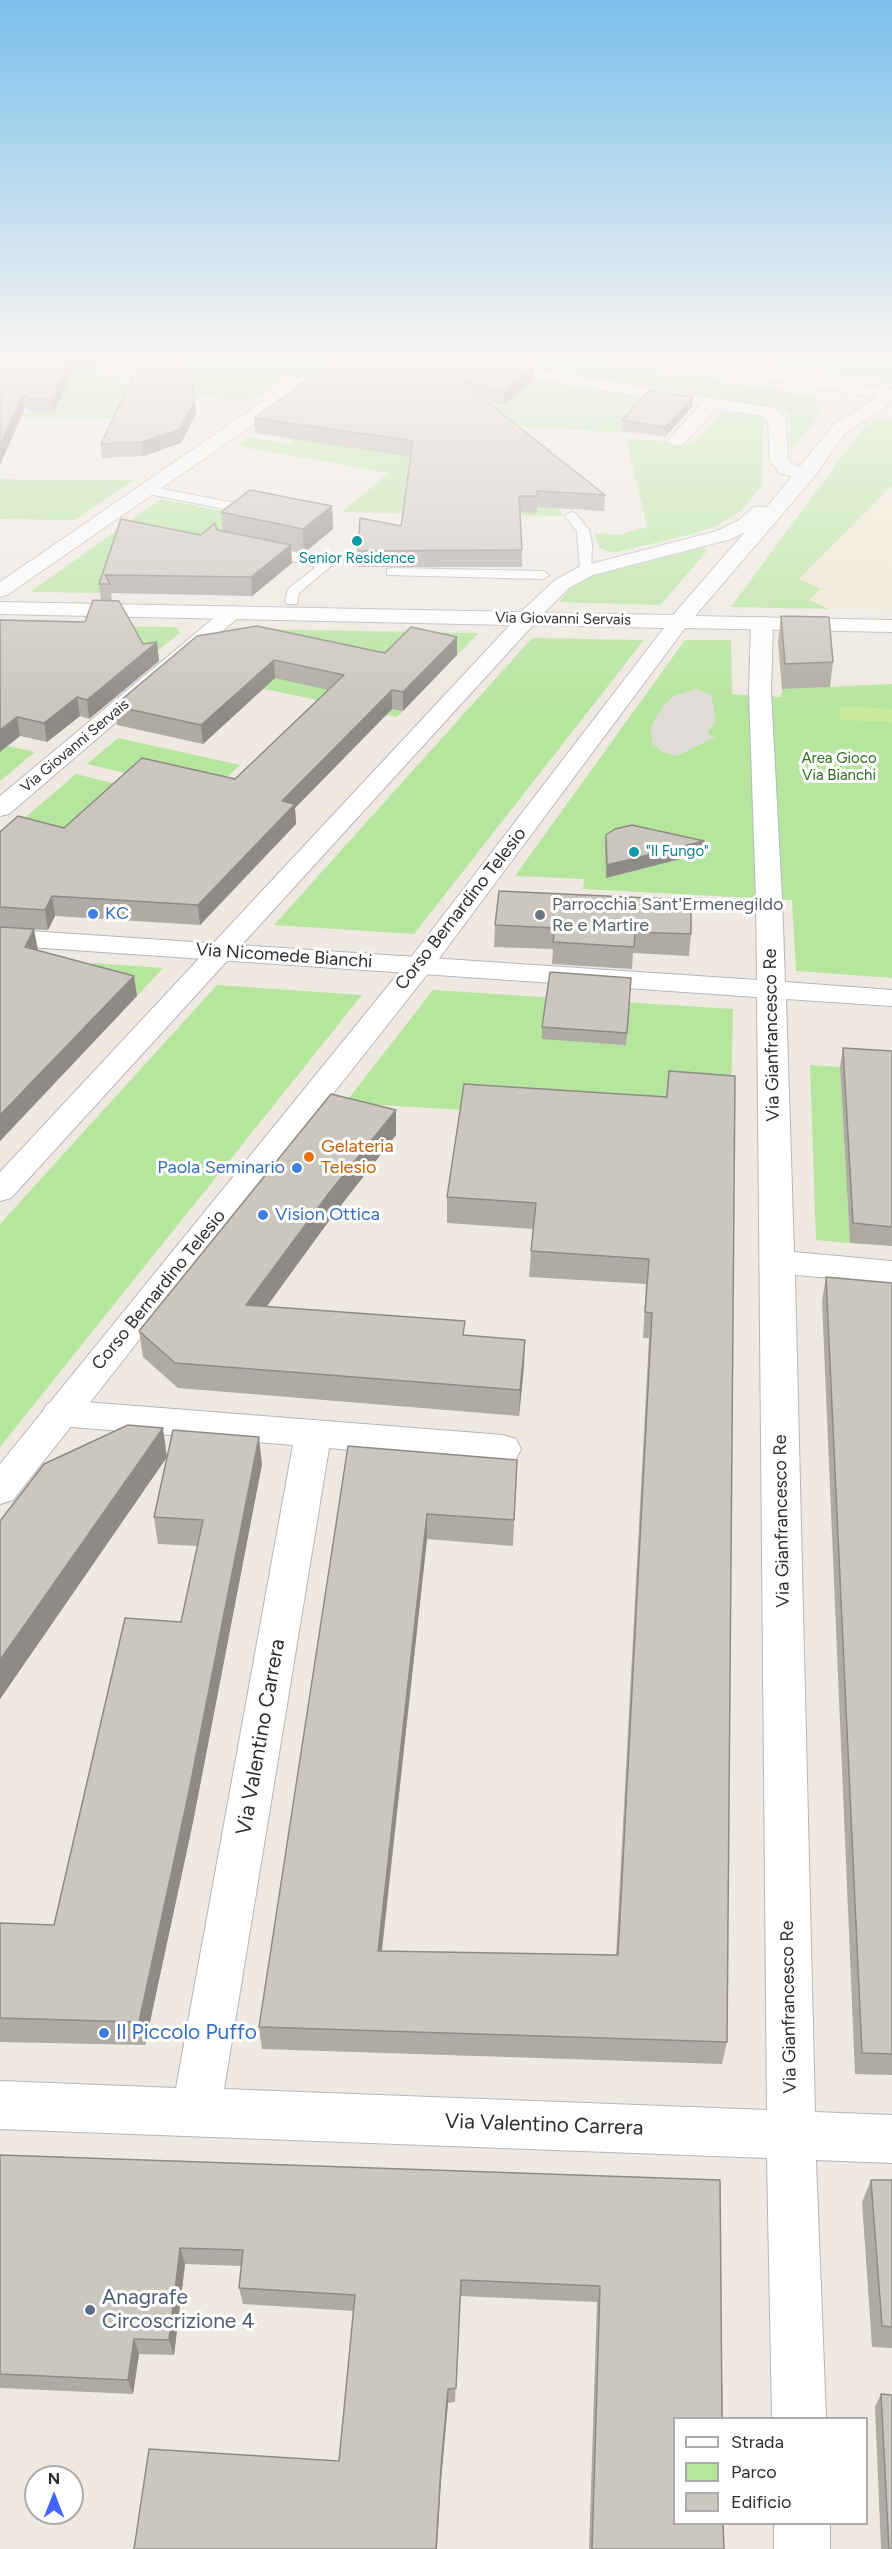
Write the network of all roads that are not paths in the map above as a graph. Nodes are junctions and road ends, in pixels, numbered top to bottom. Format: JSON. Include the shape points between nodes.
{"nodes":[{"id":1,"x":172,"y":473,"type":"edge"},
{"id":2,"x":799,"y":473,"type":"joint"},
{"id":3,"x":147,"y":490,"type":"junction"},
{"id":4,"x":246,"y":509,"type":"edge"},
{"id":5,"x":572,"y":516,"type":"edge"},
{"id":6,"x":257,"y":549,"type":"edge"},
{"id":7,"x":586,"y":571,"type":"junction"},
{"id":8,"x":392,"y":572,"type":"edge"},
{"id":9,"x":543,"y":575,"type":"dead end"},
{"id":10,"x":0,"y":591,"type":"edge"},
{"id":11,"x":292,"y":601,"type":"dead end"},
{"id":12,"x":0,"y":608,"type":"edge"},
{"id":13,"x":233,"y":612,"type":"junction"},
{"id":14,"x":527,"y":618,"type":"junction"},
{"id":15,"x":680,"y":621,"type":"junction"},
{"id":16,"x":762,"y":623,"type":"junction"},
{"id":17,"x":892,"y":626,"type":"edge"},
{"id":18,"x":0,"y":809,"type":"edge"},
{"id":19,"x":0,"y":937,"type":"edge"},
{"id":20,"x":220,"y":952,"type":"junction"},
{"id":21,"x":419,"y":966,"type":"junction"},
{"id":22,"x":771,"y":989,"type":"junction"},
{"id":23,"x":892,"y":998,"type":"edge"},
{"id":24,"x":0,"y":1191,"type":"edge"},
{"id":25,"x":778,"y":1262,"type":"junction"},
{"id":26,"x":892,"y":1272,"type":"edge"},
{"id":27,"x":60,"y":1413,"type":"junction"},
{"id":28,"x":313,"y":1434,"type":"junction"},
{"id":29,"x":503,"y":1449,"type":"dead end"},
{"id":30,"x":0,"y":1490,"type":"edge"},
{"id":31,"x":0,"y":2105,"type":"edge"},
{"id":32,"x":196,"y":2111,"type":"junction"},
{"id":33,"x":791,"y":2135,"type":"junction"},
{"id":34,"x":892,"y":2139,"type":"edge"},
{"id":35,"x":799,"y":2417,"type":"edge"},
{"id":36,"x":802,"y":2525,"type":"edge"},
{"id":37,"x":802,"y":2549,"type":"edge"}],
"edges":[{"from":1,"to":3,"type":"street"},
{"from":2,"to":7,"type":"street","name":"Corso Bernardino Telesio","via":[[740,529]]},
{"from":2,"to":15,"type":"street","name":"Corso Bernardino Telesio"},
{"from":3,"to":4,"type":"lane"},
{"from":3,"to":10,"type":"street"},
{"from":5,"to":7,"type":"lane","via":[[583,530],[588,554]]},
{"from":6,"to":11,"type":"lane","via":[[314,560],[325,566],[293,591]]},
{"from":7,"to":14,"type":"street","name":"Corso Bernardino Telesio","via":[[562,584]]},
{"from":8,"to":9,"type":"lane"},
{"from":12,"to":13,"type":"street","name":"Via Giovanni Servais"},
{"from":13,"to":14,"type":"street","name":"Via Giovanni Servais"},
{"from":13,"to":18,"type":"street","name":"Via Giovanni Servais"},
{"from":14,"to":15,"type":"street","name":"Via Giovanni Servais"},
{"from":14,"to":20,"type":"street","name":"Corso Bernardino Telesio"},
{"from":15,"to":16,"type":"street","name":"Via Giovanni Servais"},
{"from":15,"to":21,"type":"street","name":"Corso Bernardino Telesio"},
{"from":16,"to":17,"type":"street","name":"Via Giovanni Servais"},
{"from":16,"to":22,"type":"street","name":"Via Gianfrancesco Re","via":[[759,692]]},
{"from":19,"to":20,"type":"street","name":"Via Nicomede Bianchi"},
{"from":20,"to":21,"type":"street","name":"Via Nicomede Bianchi"},
{"from":20,"to":24,"type":"street","name":"Corso Bernardino Telesio"},
{"from":21,"to":22,"type":"street","name":"Via Nicomede Bianchi"},
{"from":21,"to":27,"type":"street","name":"Corso Bernardino Telesio"},
{"from":22,"to":23,"type":"street","name":"Via Nicomede Bianchi"},
{"from":22,"to":25,"type":"street","name":"Via Gianfrancesco Re"},
{"from":25,"to":26,"type":"street"},
{"from":25,"to":33,"type":"street","name":"Via Gianfrancesco Re"},
{"from":27,"to":28,"type":"street"},
{"from":27,"to":30,"type":"street","name":"Corso Bernardino Telesio"},
{"from":28,"to":29,"type":"street"},
{"from":28,"to":32,"type":"street","name":"Via Valentino Carrera"},
{"from":31,"to":32,"type":"street","name":"Via Valentino Carrera"},
{"from":32,"to":33,"type":"street","name":"Via Valentino Carrera"},
{"from":33,"to":34,"type":"street","name":"Via Valentino Carrera"},
{"from":33,"to":35,"type":"street","name":"Via Gianfrancesco Re"},
{"from":36,"to":37,"type":"street"}]}
